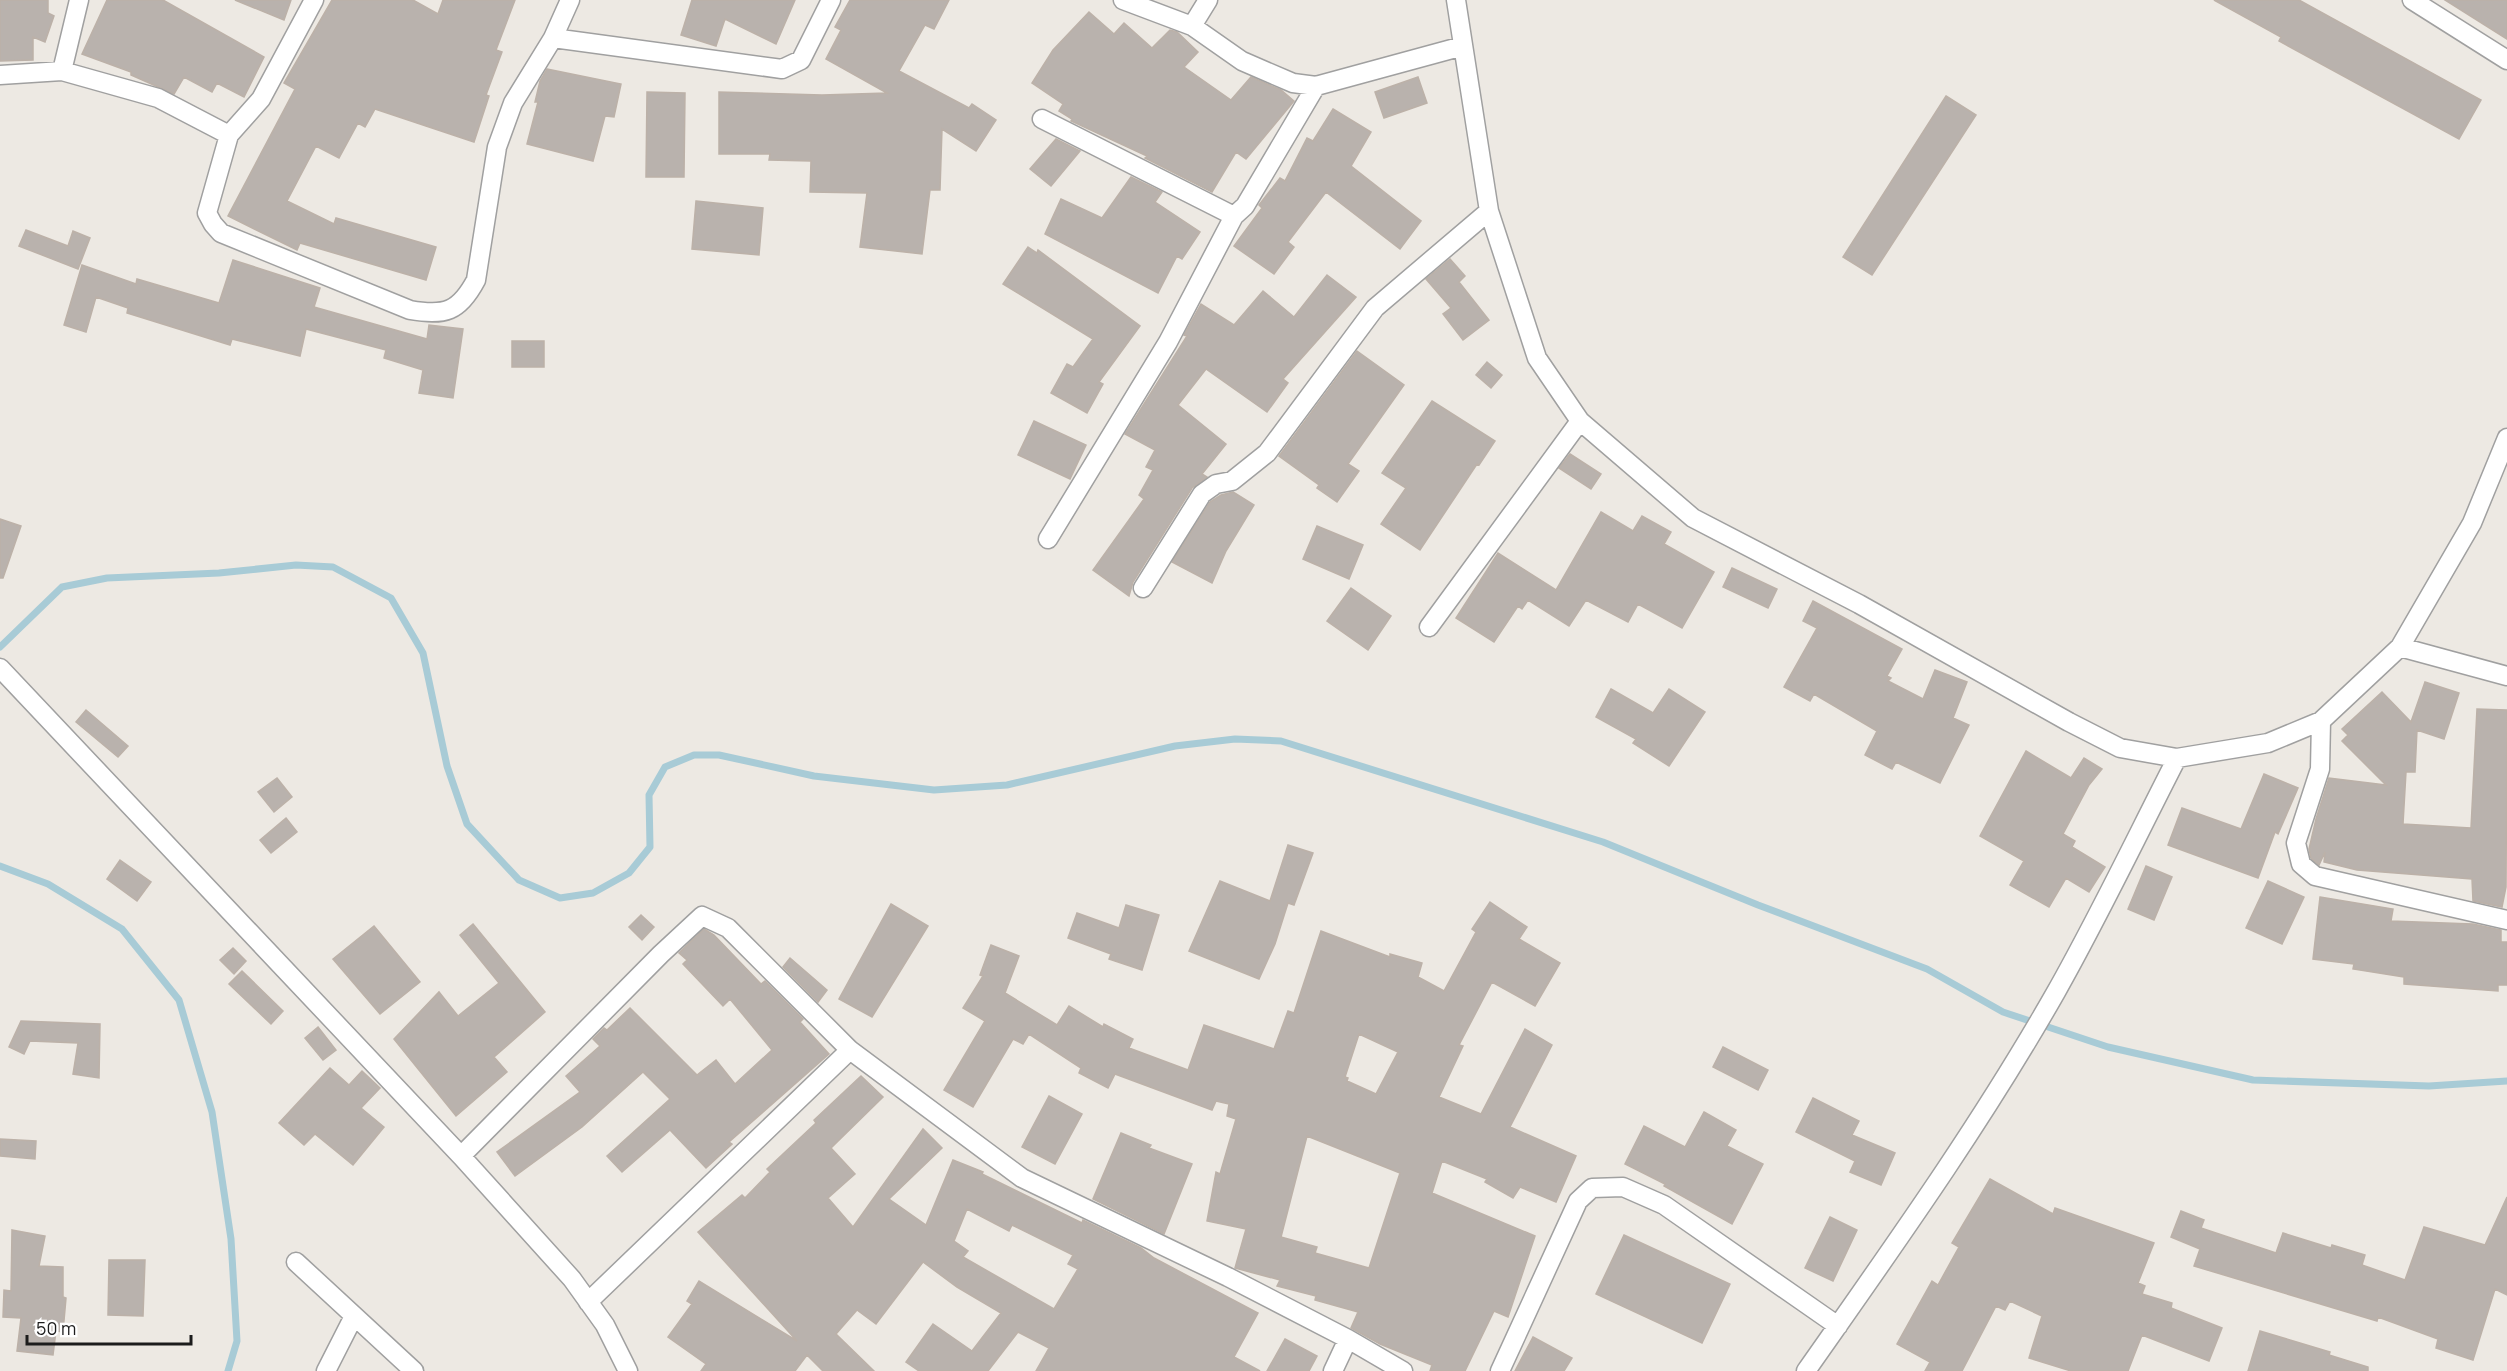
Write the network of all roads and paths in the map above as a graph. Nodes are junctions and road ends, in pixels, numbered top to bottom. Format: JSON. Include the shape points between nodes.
{"nodes":[{"id":1,"x":79,"y":0,"type":"edge"},
{"id":2,"x":314,"y":0,"type":"edge"},
{"id":3,"x":570,"y":0,"type":"edge"},
{"id":4,"x":831,"y":0,"type":"edge"},
{"id":5,"x":1123,"y":0,"type":"edge"},
{"id":6,"x":1208,"y":0,"type":"edge"},
{"id":7,"x":1456,"y":0,"type":"edge"},
{"id":8,"x":2412,"y":0,"type":"edge"},
{"id":9,"x":1192,"y":26,"type":"junction"},
{"id":10,"x":553,"y":38,"type":"junction"},
{"id":11,"x":1463,"y":46,"type":"junction"},
{"id":12,"x":2507,"y":60,"type":"edge"},
{"id":13,"x":62,"y":71,"type":"junction"},
{"id":14,"x":0,"y":75,"type":"edge"},
{"id":15,"x":1316,"y":86,"type":"junction"},
{"id":16,"x":1042,"y":118,"type":"dead end"},
{"id":17,"x":229,"y":135,"type":"junction"},
{"id":18,"x":1489,"y":211,"type":"junction"},
{"id":19,"x":1234,"y":216,"type":"junction"},
{"id":20,"x":1580,"y":421,"type":"junction"},
{"id":21,"x":2507,"y":438,"type":"edge"},
{"id":22,"x":1048,"y":539,"type":"dead end"},
{"id":23,"x":1143,"y":588,"type":"dead end"},
{"id":24,"x":1429,"y":627,"type":"dead end"},
{"id":25,"x":2400,"y":647,"type":"junction"},
{"id":26,"x":1,"y":670,"type":"edge"},
{"id":27,"x":2507,"y":676,"type":"edge"},
{"id":28,"x":2320,"y":722,"type":"junction"},
{"id":29,"x":2177,"y":758,"type":"junction"},
{"id":30,"x":2507,"y":920,"type":"edge"},
{"id":31,"x":850,"y":1050,"type":"junction"},
{"id":32,"x":461,"y":1156,"type":"junction"},
{"id":33,"x":296,"y":1262,"type":"dead end"},
{"id":34,"x":588,"y":1302,"type":"junction"},
{"id":35,"x":354,"y":1316,"type":"junction"},
{"id":36,"x":1838,"y":1326,"type":"junction"},
{"id":37,"x":1348,"y":1339,"type":"junction"},
{"id":38,"x":326,"y":1371,"type":"edge"},
{"id":39,"x":414,"y":1371,"type":"edge"},
{"id":40,"x":628,"y":1371,"type":"edge"},
{"id":41,"x":1333,"y":1371,"type":"edge"},
{"id":42,"x":1403,"y":1371,"type":"edge"},
{"id":43,"x":1500,"y":1371,"type":"edge"},
{"id":44,"x":1806,"y":1371,"type":"edge"}],
"edges":[{"from":1,"to":13,"type":"street"},
{"from":2,"to":17,"type":"street","via":[[261,99]]},
{"from":3,"to":10,"type":"street"},
{"from":4,"to":10,"type":"street","via":[[801,60],[782,69]]},
{"from":5,"to":9,"type":"street"},
{"from":6,"to":9,"type":"street"},
{"from":7,"to":11,"type":"street"},
{"from":8,"to":12,"type":"street"},
{"from":9,"to":15,"type":"street","via":[[1242,60],[1293,83]]},
{"from":10,"to":17,"type":"street","via":[[509,114],[497,147],[476,280],[467,298],[454,309],[433,314],[410,310],[221,233],[207,213]]},
{"from":11,"to":15,"type":"street"},
{"from":11,"to":18,"type":"street"},
{"from":13,"to":14,"type":"street"},
{"from":13,"to":17,"type":"street","via":[[158,98]]},
{"from":15,"to":19,"type":"street","via":[[1245,206]]},
{"from":16,"to":19,"type":"street"},
{"from":18,"to":20,"type":"street","via":[[1538,358]]},
{"from":18,"to":23,"type":"street","via":[[1375,308],[1267,453],[1232,481],[1216,484],[1202,494]]},
{"from":19,"to":22,"type":"street","via":[[1168,342]]},
{"from":20,"to":24,"type":"street"},
{"from":20,"to":29,"type":"street","via":[[1693,518],[1859,604],[2120,748]]},
{"from":21,"to":25,"type":"street","via":[[2472,523]]},
{"from":25,"to":27,"type":"street"},
{"from":25,"to":28,"type":"street"},
{"from":26,"to":32,"type":"street"},
{"from":28,"to":29,"type":"street","via":[[2268,743]]},
{"from":28,"to":30,"type":"street","via":[[2320,769],[2296,843],[2301,864],[2315,876]]},
{"from":29,"to":36,"type":"street","via":[[2057,992],[1962,1148]]},
{"from":31,"to":32,"type":"street","via":[[729,928],[702,916]]},
{"from":31,"to":34,"type":"street"},
{"from":31,"to":37,"type":"street","via":[[1022,1178]]},
{"from":32,"to":34,"type":"street","via":[[572,1279]]},
{"from":33,"to":35,"type":"street"},
{"from":34,"to":40,"type":"street","via":[[605,1325]]},
{"from":35,"to":38,"type":"street"},
{"from":35,"to":39,"type":"street"},
{"from":36,"to":43,"type":"street","via":[[1664,1205],[1623,1187],[1592,1188],[1578,1201]]},
{"from":36,"to":44,"type":"street"},
{"from":37,"to":41,"type":"street"},
{"from":37,"to":42,"type":"street"}]}
